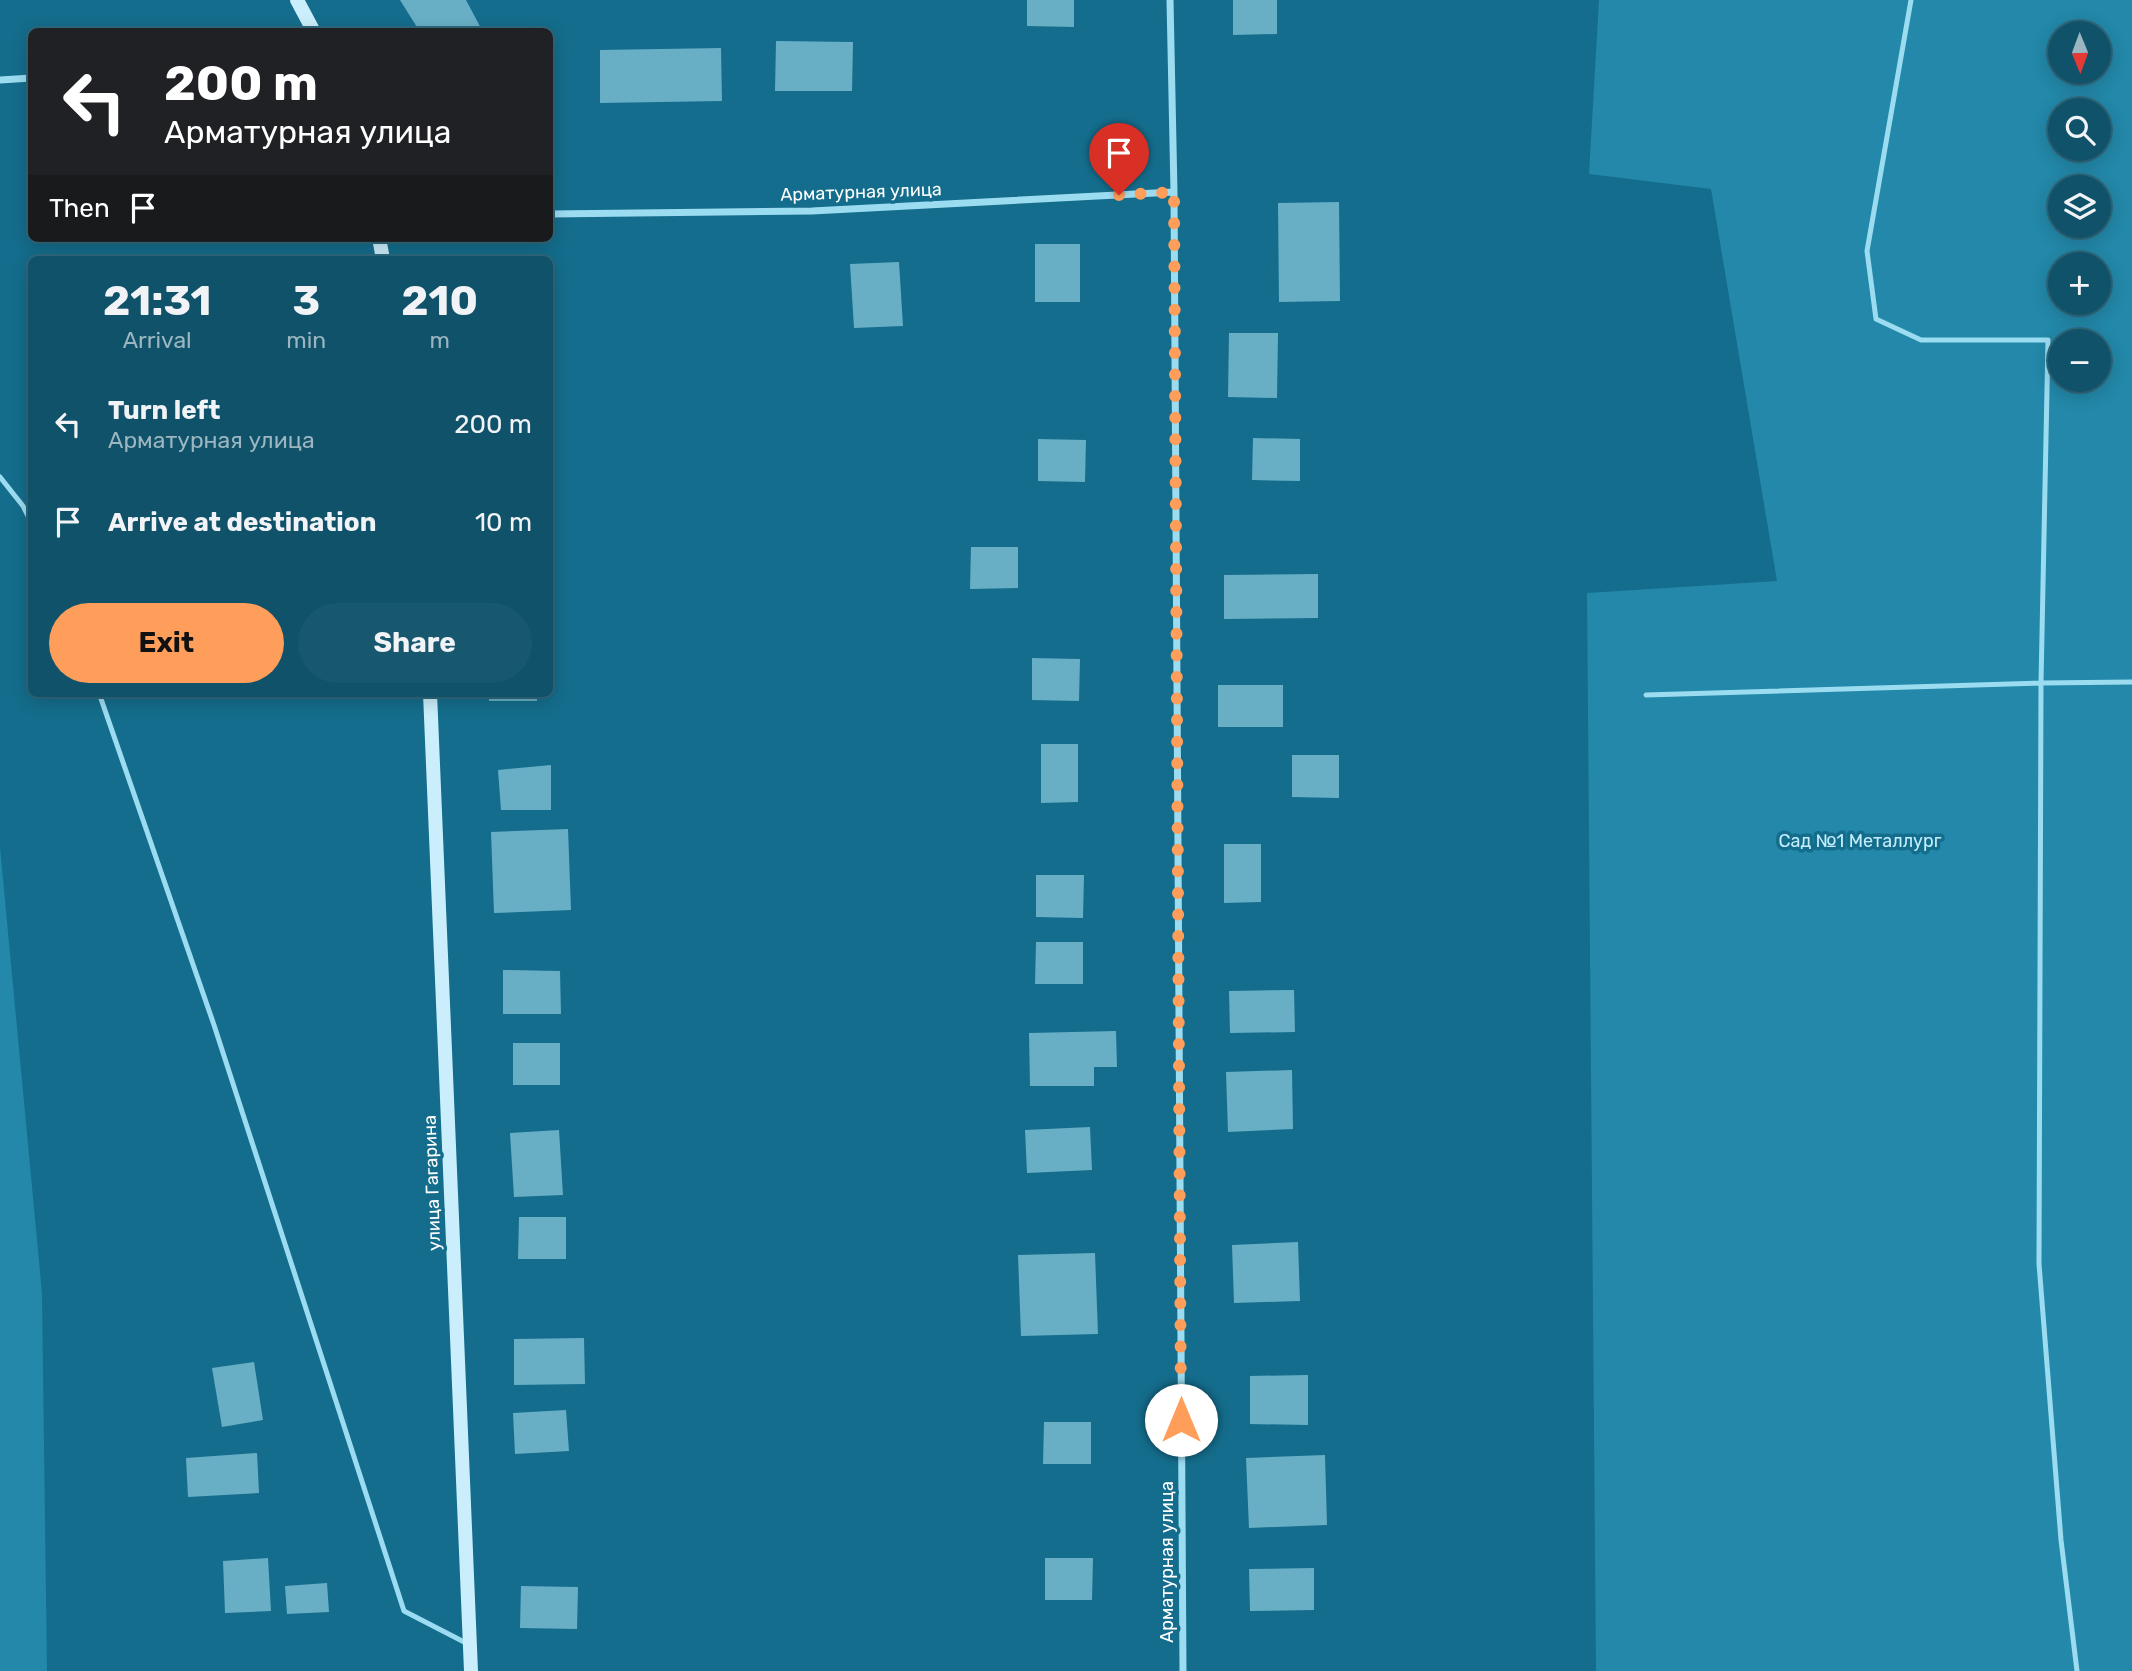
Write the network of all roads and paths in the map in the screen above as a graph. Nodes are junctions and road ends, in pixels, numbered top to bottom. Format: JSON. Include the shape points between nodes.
{"nodes":[{"id":1,"x":297,"y":0,"type":"edge"},
{"id":2,"x":1170,"y":0,"type":"edge"},
{"id":3,"x":1911,"y":0,"type":"edge"},
{"id":4,"x":312,"y":28,"type":"edge"},
{"id":5,"x":28,"y":78,"type":"edge"},
{"id":6,"x":0,"y":80,"type":"edge"},
{"id":7,"x":1174,"y":192,"type":"junction"},
{"id":8,"x":553,"y":214,"type":"edge"},
{"id":9,"x":0,"y":477,"type":"edge"},
{"id":10,"x":28,"y":516,"type":"edge"},
{"id":11,"x":2041,"y":682,"type":"junction"},
{"id":12,"x":2132,"y":682,"type":"edge"},
{"id":13,"x":1646,"y":695,"type":"dead end"},
{"id":14,"x":100,"y":697,"type":"edge"},
{"id":15,"x":430,"y":697,"type":"edge"},
{"id":16,"x":471,"y":1646,"type":"junction"},
{"id":17,"x":471,"y":1671,"type":"edge"},
{"id":18,"x":1183,"y":1671,"type":"edge"},
{"id":19,"x":2077,"y":1671,"type":"edge"}],
"edges":[{"from":1,"to":4,"type":"street"},
{"from":2,"to":7,"type":"street","name":"Арматурная улица"},
{"from":3,"to":11,"type":"lane","via":[[1867,251],[1876,319],[1921,340],[2048,340]]},
{"from":5,"to":6,"type":"street"},
{"from":7,"to":8,"type":"street","name":"Арматурная улица","via":[[813,211]]},
{"from":7,"to":18,"type":"street","name":"Арматурная улица"},
{"from":9,"to":10,"type":"lane"},
{"from":11,"to":12,"type":"lane"},
{"from":11,"to":13,"type":"lane"},
{"from":11,"to":19,"type":"lane","via":[[2039,1264],[2061,1540]]},
{"from":14,"to":16,"type":"lane","via":[[214,1025],[404,1611]]},
{"from":15,"to":16,"type":"street","name":"улица Гагарина"},
{"from":16,"to":17,"type":"street","name":"улица Гагарина"}]}
